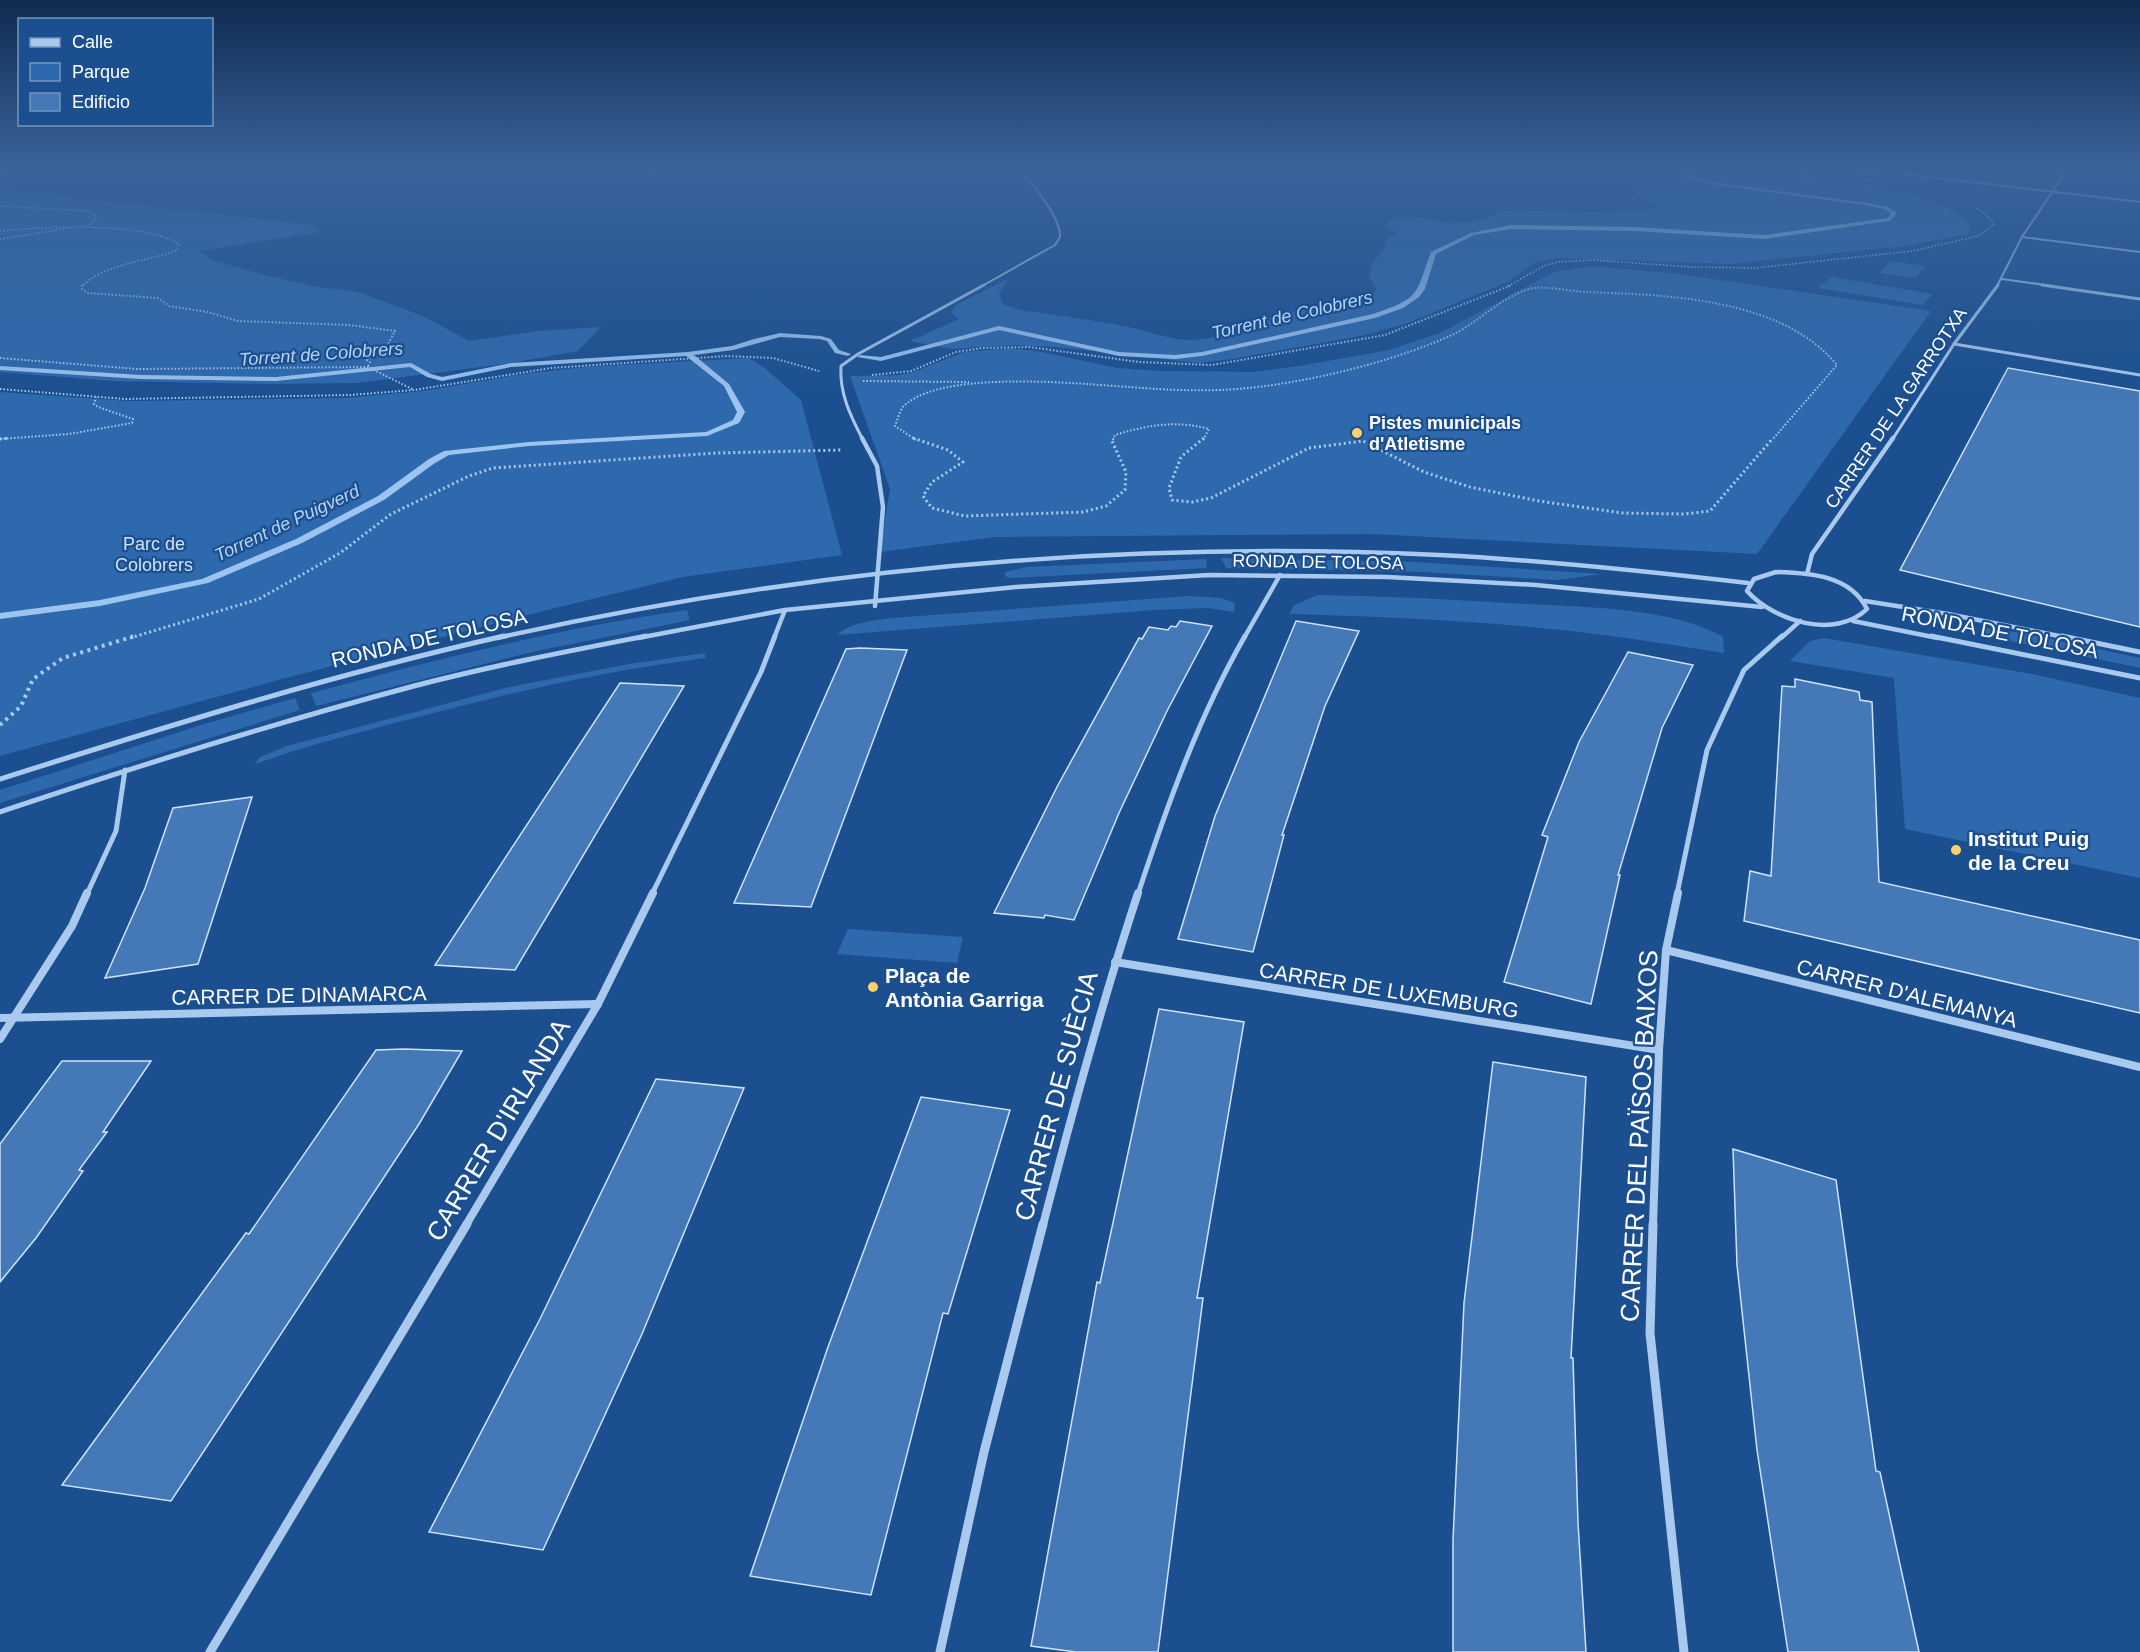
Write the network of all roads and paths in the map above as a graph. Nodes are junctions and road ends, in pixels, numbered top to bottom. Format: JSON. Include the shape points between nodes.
{"nodes":[{"id":1,"x":179,"y":244,"type":"edge"},
{"id":2,"x":1054,"y":244,"type":"edge"},
{"id":3,"x":1948,"y":244,"type":"edge"},
{"id":4,"x":2019,"y":244,"type":"edge"},
{"id":5,"x":2078,"y":244,"type":"edge"},
{"id":6,"x":2140,"y":252,"type":"edge"},
{"id":7,"x":2002,"y":279,"type":"junction"},
{"id":8,"x":2140,"y":299,"type":"edge"},
{"id":9,"x":1954,"y":344,"type":"junction"},
{"id":10,"x":0,"y":358,"type":"edge"},
{"id":11,"x":368,"y":367,"type":"junction"},
{"id":12,"x":840,"y":374,"type":"junction"},
{"id":13,"x":2140,"y":375,"type":"edge"},
{"id":14,"x":841,"y":381,"type":"junction"},
{"id":15,"x":982,"y":382,"type":"junction"},
{"id":16,"x":0,"y":389,"type":"edge"},
{"id":17,"x":414,"y":390,"type":"junction"},
{"id":18,"x":96,"y":397,"type":"junction"},
{"id":19,"x":0,"y":439,"type":"edge"},
{"id":20,"x":867,"y":448,"type":"junction"},
{"id":21,"x":877,"y":573,"type":"junction"},
{"id":22,"x":1808,"y":574,"type":"junction"},
{"id":23,"x":1280,"y":575,"type":"junction"},
{"id":24,"x":1748,"y":583,"type":"junction"},
{"id":25,"x":1865,"y":601,"type":"junction"},
{"id":26,"x":874,"y":603,"type":"junction"},
{"id":27,"x":1762,"y":607,"type":"junction"},
{"id":28,"x":785,"y":610,"type":"junction"},
{"id":29,"x":1800,"y":621,"type":"junction"},
{"id":30,"x":1853,"y":621,"type":"junction"},
{"id":31,"x":2140,"y":652,"type":"edge"},
{"id":32,"x":2140,"y":678,"type":"edge"},
{"id":33,"x":0,"y":725,"type":"edge"},
{"id":34,"x":125,"y":770,"type":"junction"},
{"id":35,"x":0,"y":779,"type":"edge"},
{"id":36,"x":0,"y":812,"type":"edge"},
{"id":37,"x":1666,"y":950,"type":"junction"},
{"id":38,"x":1115,"y":962,"type":"junction"},
{"id":39,"x":598,"y":1004,"type":"junction"},
{"id":40,"x":0,"y":1018,"type":"edge"},
{"id":41,"x":15,"y":1018,"type":"junction"},
{"id":42,"x":0,"y":1039,"type":"edge"},
{"id":43,"x":1659,"y":1050,"type":"junction"},
{"id":44,"x":2140,"y":1067,"type":"edge"},
{"id":45,"x":210,"y":1652,"type":"edge"},
{"id":46,"x":940,"y":1652,"type":"edge"},
{"id":47,"x":1684,"y":1652,"type":"edge"}],
"edges":[{"from":1,"to":11,"type":"path","via":[[176,251],[102,272],[82,285],[82,289],[88,293],[158,298],[169,306],[238,321],[349,325],[395,331],[387,346],[367,360]]},
{"from":2,"to":12,"type":"street","via":[[858,354],[841,366]]},
{"from":3,"to":12,"type":"path","via":[[1755,268],[1594,260],[1557,262],[1510,286],[1385,335],[1212,365],[1177,365],[1012,347],[956,351],[925,366],[892,374]]},
{"from":4,"to":7,"type":"street","name":"CARRER DE LA GARROTXA"},
{"from":5,"to":6,"type":"street"},
{"from":7,"to":8,"type":"street"},
{"from":7,"to":9,"type":"street","name":"CARRER DE LA GARROTXA"},
{"from":9,"to":13,"type":"street"},
{"from":9,"to":22,"type":"street","name":"CARRER DE LA GARROTXA","via":[[1812,554]]},
{"from":10,"to":11,"type":"path","via":[[136,369]]},
{"from":11,"to":17,"type":"path"},
{"from":12,"to":14,"type":"street"},
{"from":12,"to":17,"type":"path","via":[[773,358],[727,356],[551,368]]},
{"from":14,"to":15,"type":"path"},
{"from":14,"to":20,"type":"street","via":[[848,411]]},
{"from":15,"to":15,"type":"path","via":[[942,388],[915,398],[895,416],[896,426],[914,439],[953,452],[963,462],[932,482],[923,496],[932,508],[965,516],[1083,512],[1106,506],[1125,490],[1126,472],[1112,441],[1115,435],[1170,423],[1209,429],[1202,441],[1181,457],[1169,488],[1172,500],[1192,502],[1211,498],[1309,448],[1364,441],[1424,472],[1470,487],[1610,511],[1684,514],[1710,511],[1837,365],[1808,337],[1778,323],[1714,305],[1634,294],[1535,288],[1451,336],[1266,386],[1159,390],[1059,381]]},
{"from":16,"to":18,"type":"path"},
{"from":17,"to":18,"type":"path","via":[[289,397]]},
{"from":18,"to":19,"type":"path","via":[[94,404],[101,410],[126,415],[133,419],[132,423],[69,434]]},
{"from":20,"to":21,"type":"street","via":[[877,466],[883,507]]},
{"from":20,"to":33,"type":"path","via":[[717,453],[493,468],[391,514],[340,553],[260,599],[63,658],[33,679],[21,706]]},
{"from":21,"to":24,"type":"street","name":"RONDA DE TOLOSA","via":[[1197,551],[1339,552],[1540,561]]},
{"from":21,"to":26,"type":"street"},
{"from":21,"to":35,"type":"street","name":"RONDA DE TOLOSA","via":[[694,598],[504,636],[297,687]]},
{"from":22,"to":24,"type":"street","via":[[1763,574]]},
{"from":22,"to":25,"type":"street","via":[[1843,585]]},
{"from":23,"to":26,"type":"street","name":"RONDA DE TOLOSA","via":[[1039,585]]},
{"from":23,"to":27,"type":"street","name":"RONDA DE TOLOSA","via":[[1536,585]]},
{"from":23,"to":38,"type":"street","name":"CARRER DE SUÈCIA","via":[[1228,666],[1174,786]]},
{"from":24,"to":27,"type":"street","via":[[1751,598]]},
{"from":25,"to":30,"type":"street","via":[[1867,609],[1863,616]]},
{"from":25,"to":31,"type":"street","name":"RONDA DE TOLOSA"},
{"from":26,"to":28,"type":"street","name":"RONDA DE TOLOSA"},
{"from":27,"to":29,"type":"street","name":"RONDA DE TOLOSA"},
{"from":28,"to":34,"type":"street","name":"RONDA DE TOLOSA","via":[[554,654],[415,686]]},
{"from":28,"to":39,"type":"street","name":"CARRER D'IRLANDA","via":[[761,672]]},
{"from":29,"to":30,"type":"street","name":"RONDA DE TOLOSA"},
{"from":29,"to":37,"type":"street","name":"CARRER DEL PAÏSOS BAIXOS","via":[[1744,670],[1707,750]]},
{"from":30,"to":32,"type":"street","name":"RONDA DE TOLOSA"},
{"from":34,"to":36,"type":"street","name":"RONDA DE TOLOSA"},
{"from":34,"to":41,"type":"street","via":[[116,831],[72,926]]},
{"from":37,"to":43,"type":"street","name":"CARRER DEL PAÏSOS BAIXOS"},
{"from":37,"to":44,"type":"street","name":"CARRER D'ALEMANYA"},
{"from":38,"to":43,"type":"street","name":"CARRER DE LUXEMBURG"},
{"from":38,"to":46,"type":"street","name":"CARRER DE SUÈCIA","via":[[984,1452]]},
{"from":39,"to":41,"type":"street","name":"CARRER DE DINAMARCA"},
{"from":39,"to":45,"type":"street","name":"CARRER D'IRLANDA"},
{"from":40,"to":41,"type":"street","name":"CARRER DE DINAMARCA"},
{"from":41,"to":42,"type":"street"},
{"from":43,"to":47,"type":"street","name":"CARRER DEL PAÏSOS BAIXOS","via":[[1650,1333]]}]}
